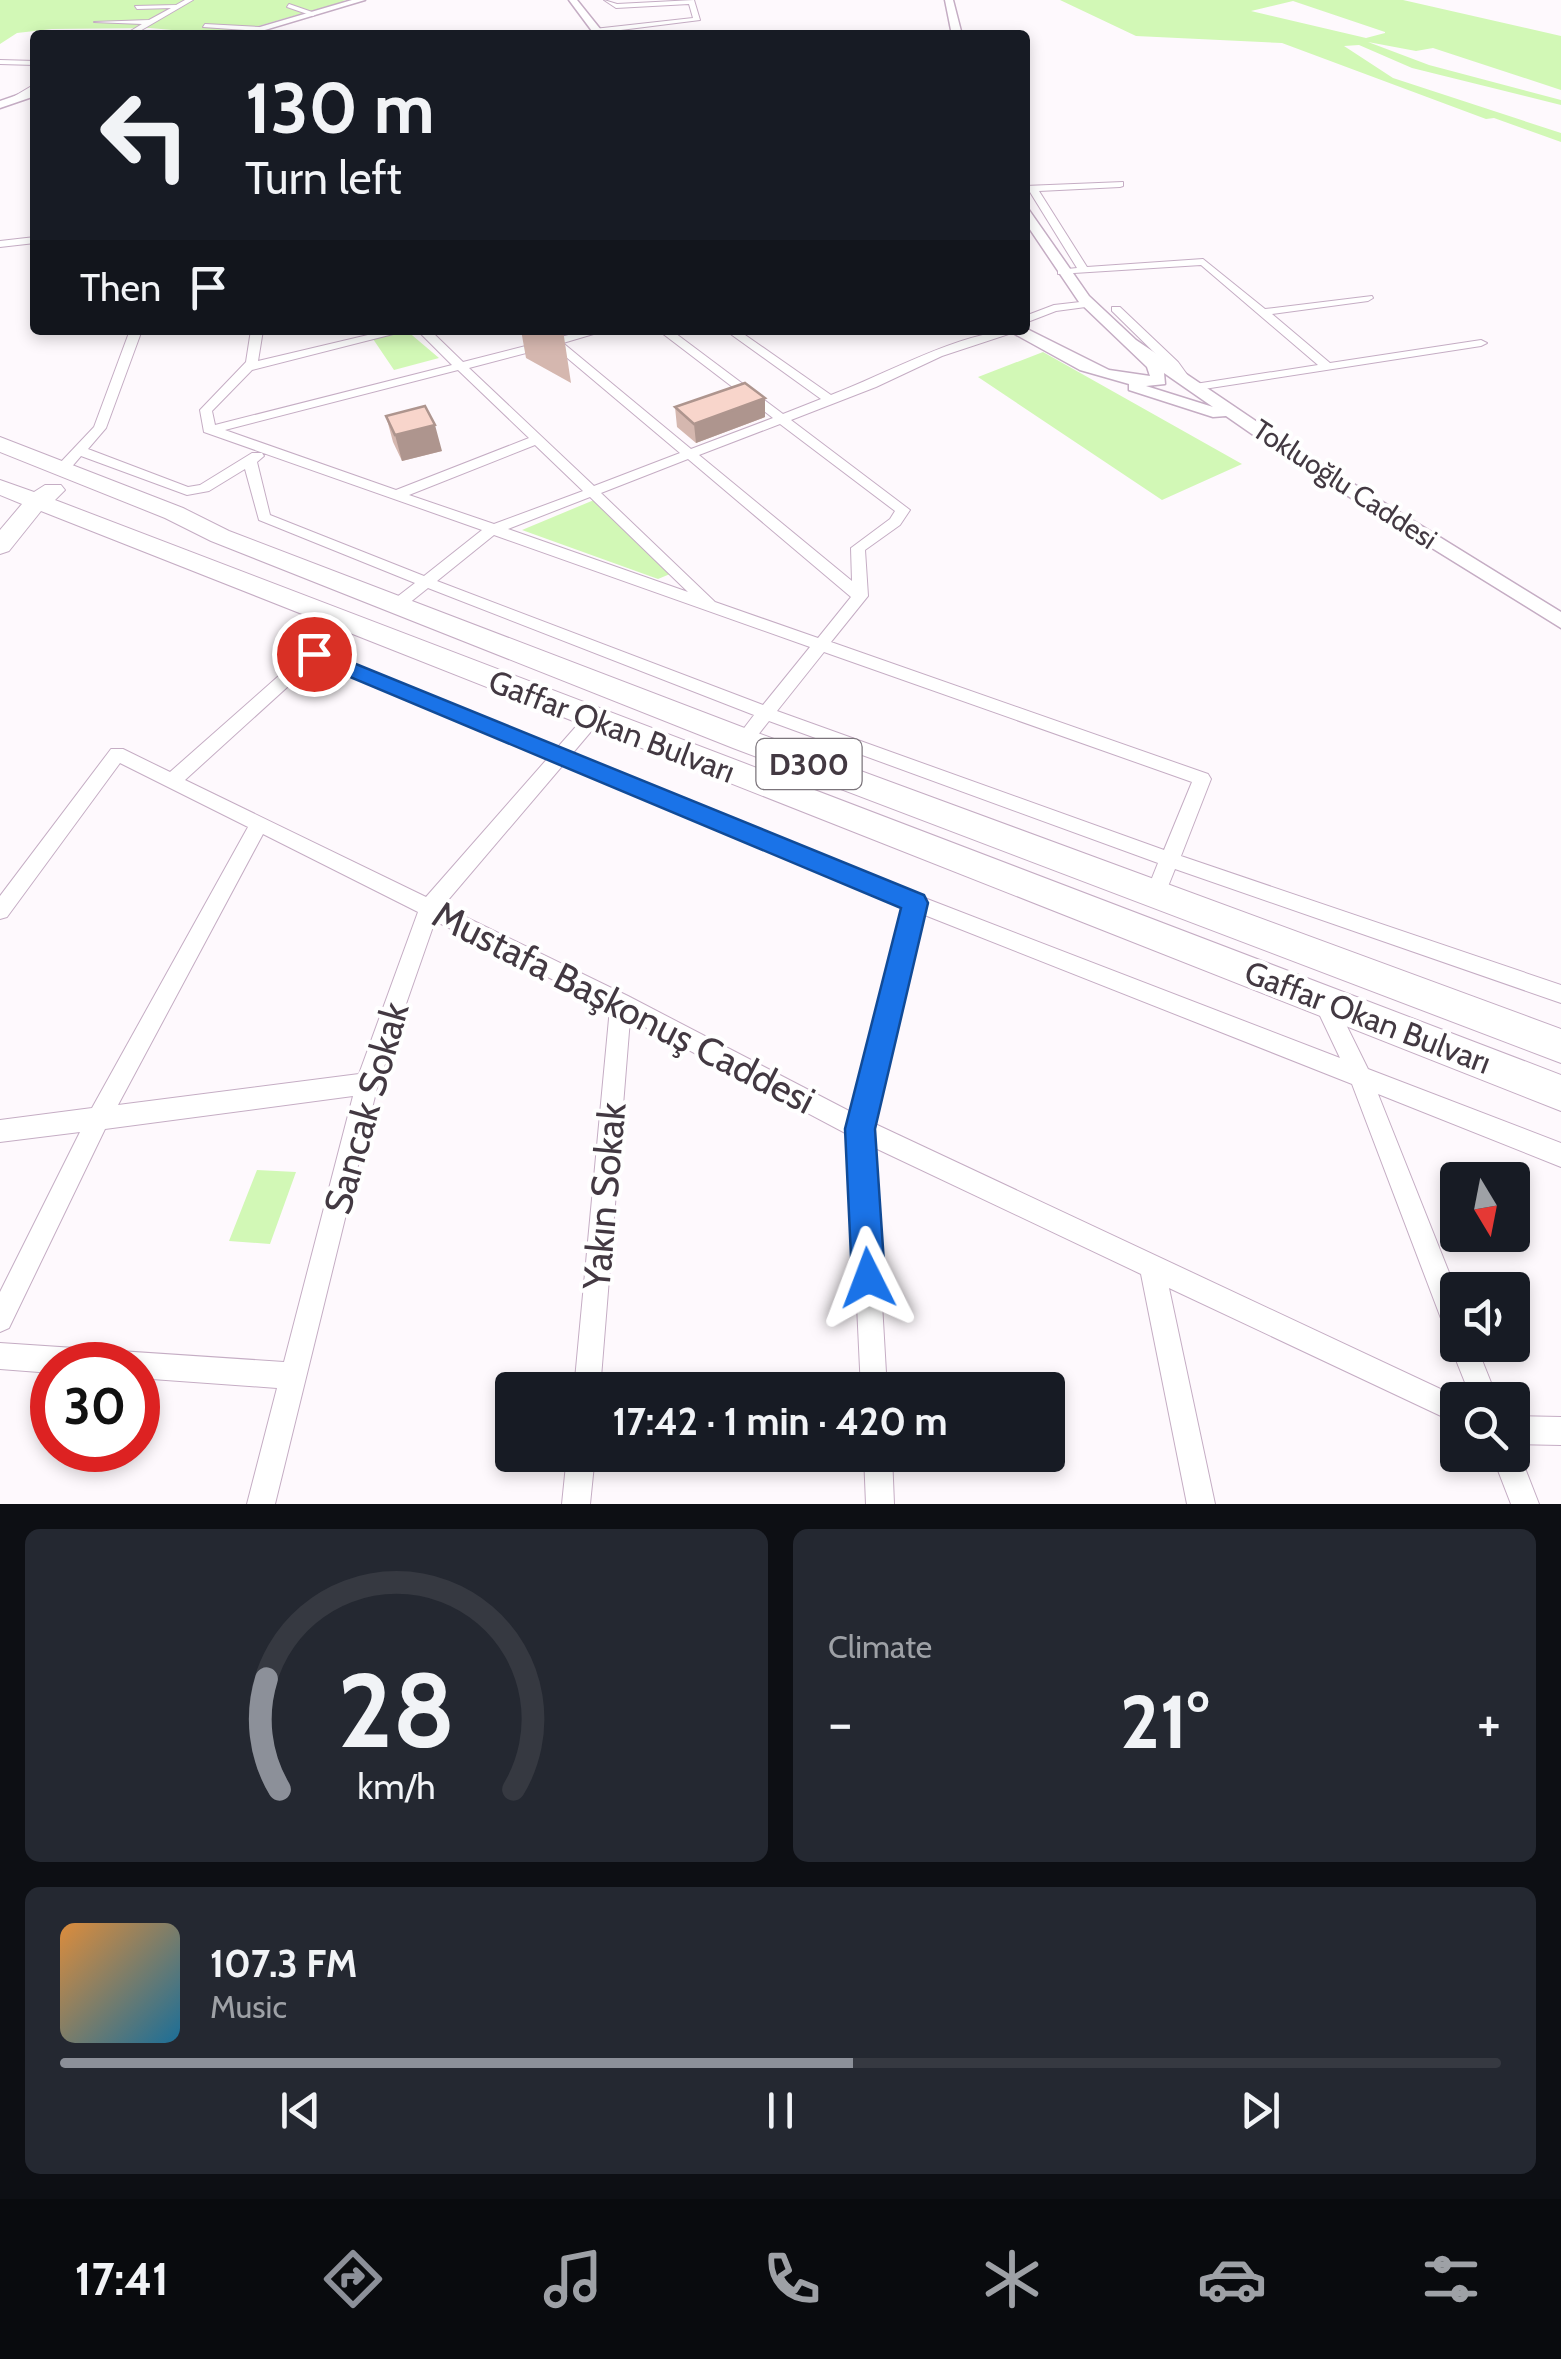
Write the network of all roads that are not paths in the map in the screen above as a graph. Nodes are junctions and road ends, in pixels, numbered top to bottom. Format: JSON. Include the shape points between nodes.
{"nodes":[{"id":1,"x":190,"y":0,"type":"edge"},
{"id":2,"x":360,"y":0,"type":"edge"},
{"id":3,"x":573,"y":0,"type":"edge"},
{"id":4,"x":607,"y":0,"type":"edge"},
{"id":5,"x":950,"y":0,"type":"edge"},
{"id":6,"x":692,"y":1,"type":"edge"},
{"id":7,"x":179,"y":6,"type":"junction"},
{"id":8,"x":288,"y":6,"type":"dead end"},
{"id":9,"x":137,"y":7,"type":"dead end"},
{"id":10,"x":312,"y":14,"type":"junction"},
{"id":11,"x":97,"y":22,"type":"dead end"},
{"id":12,"x":150,"y":22,"type":"junction"},
{"id":13,"x":205,"y":26,"type":"dead end"},
{"id":14,"x":258,"y":29,"type":"junction"},
{"id":15,"x":136,"y":30,"type":"edge"},
{"id":16,"x":255,"y":30,"type":"edge"},
{"id":17,"x":596,"y":30,"type":"edge"},
{"id":18,"x":621,"y":30,"type":"edge"},
{"id":19,"x":956,"y":30,"type":"edge"},
{"id":20,"x":0,"y":62,"type":"edge"},
{"id":21,"x":30,"y":63,"type":"edge"},
{"id":22,"x":30,"y":91,"type":"edge"},
{"id":23,"x":6,"y":102,"type":"edge"},
{"id":24,"x":1120,"y":184,"type":"dead end"},
{"id":25,"x":1030,"y":189,"type":"edge"},
{"id":26,"x":1030,"y":190,"type":"edge"},
{"id":27,"x":1030,"y":221,"type":"edge"},
{"id":28,"x":30,"y":241,"type":"edge"},
{"id":29,"x":0,"y":244,"type":"edge"},
{"id":30,"x":1084,"y":270,"type":"junction"},
{"id":31,"x":1062,"y":272,"type":"junction"},
{"id":32,"x":1368,"y":298,"type":"dead end"},
{"id":33,"x":1089,"y":304,"type":"junction"},
{"id":34,"x":1116,"y":309,"type":"dead end"},
{"id":35,"x":1264,"y":312,"type":"junction"},
{"id":36,"x":1030,"y":318,"type":"edge"},
{"id":37,"x":134,"y":335,"type":"edge"},
{"id":38,"x":257,"y":335,"type":"edge"},
{"id":39,"x":382,"y":335,"type":"edge"},
{"id":40,"x":428,"y":335,"type":"edge"},
{"id":41,"x":582,"y":335,"type":"edge"},
{"id":42,"x":671,"y":335,"type":"edge"},
{"id":43,"x":737,"y":335,"type":"edge"},
{"id":44,"x":1000,"y":335,"type":"edge"},
{"id":45,"x":1026,"y":335,"type":"edge"},
{"id":46,"x":555,"y":342,"type":"junction"},
{"id":47,"x":1132,"y":343,"type":"junction"},
{"id":48,"x":1481,"y":343,"type":"dead end"},
{"id":49,"x":461,"y":366,"type":"junction"},
{"id":50,"x":1326,"y":366,"type":"junction"},
{"id":51,"x":246,"y":368,"type":"junction"},
{"id":52,"x":1190,"y":384,"type":"junction"},
{"id":53,"x":1163,"y":391,"type":"junction"},
{"id":54,"x":830,"y":400,"type":"junction"},
{"id":55,"x":782,"y":418,"type":"junction"},
{"id":56,"x":212,"y":430,"type":"junction"},
{"id":57,"x":1260,"y":432,"type":"junction"},
{"id":58,"x":539,"y":439,"type":"junction"},
{"id":59,"x":0,"y":444,"type":"edge"},
{"id":60,"x":266,"y":450,"type":"junction"},
{"id":61,"x":690,"y":454,"type":"junction"},
{"id":62,"x":250,"y":460,"type":"junction"},
{"id":63,"x":66,"y":462,"type":"junction"},
{"id":64,"x":0,"y":486,"type":"edge"},
{"id":65,"x":592,"y":491,"type":"junction"},
{"id":66,"x":394,"y":496,"type":"junction"},
{"id":67,"x":37,"y":500,"type":"junction"},
{"id":68,"x":490,"y":531,"type":"junction"},
{"id":69,"x":0,"y":546,"type":"edge"},
{"id":70,"x":424,"y":582,"type":"junction"},
{"id":71,"x":860,"y":596,"type":"junction"},
{"id":72,"x":398,"y":604,"type":"junction"},
{"id":73,"x":714,"y":608,"type":"junction"},
{"id":74,"x":1561,"y":621,"type":"edge"},
{"id":75,"x":820,"y":645,"type":"junction"},
{"id":76,"x":768,"y":710,"type":"junction"},
{"id":77,"x":593,"y":718,"type":"junction"},
{"id":78,"x":744,"y":740,"type":"junction"},
{"id":79,"x":558,"y":755,"type":"junction"},
{"id":80,"x":172,"y":781,"type":"junction"},
{"id":81,"x":259,"y":824,"type":"junction"},
{"id":82,"x":1167,"y":862,"type":"junction"},
{"id":83,"x":1156,"y":894,"type":"junction"},
{"id":84,"x":915,"y":903,"type":"junction"},
{"id":85,"x":430,"y":908,"type":"junction"},
{"id":86,"x":0,"y":910,"type":"edge"},
{"id":87,"x":1561,"y":994,"type":"edge"},
{"id":88,"x":1323,"y":1000,"type":"junction"},
{"id":89,"x":621,"y":1002,"type":"junction"},
{"id":90,"x":1561,"y":1046,"type":"edge"},
{"id":91,"x":1361,"y":1080,"type":"junction"},
{"id":92,"x":367,"y":1084,"type":"junction"},
{"id":93,"x":1561,"y":1093,"type":"edge"},
{"id":94,"x":98,"y":1119,"type":"junction"},
{"id":95,"x":860,"y":1129,"type":"junction"},
{"id":96,"x":0,"y":1131,"type":"edge"},
{"id":97,"x":1561,"y":1155,"type":"edge"},
{"id":98,"x":1152,"y":1267,"type":"junction"},
{"id":99,"x":1440,"y":1284,"type":"edge"},
{"id":100,"x":0,"y":1320,"type":"edge"},
{"id":101,"x":0,"y":1356,"type":"edge"},
{"id":102,"x":30,"y":1358,"type":"edge"},
{"id":103,"x":160,"y":1367,"type":"edge"},
{"id":104,"x":588,"y":1372,"type":"edge"},
{"id":105,"x":873,"y":1372,"type":"edge"},
{"id":106,"x":294,"y":1376,"type":"junction"},
{"id":107,"x":1440,"y":1403,"type":"edge"},
{"id":108,"x":1530,"y":1430,"type":"edge"},
{"id":109,"x":1561,"y":1431,"type":"edge"},
{"id":110,"x":579,"y":1472,"type":"edge"},
{"id":111,"x":879,"y":1472,"type":"edge"},
{"id":112,"x":1513,"y":1472,"type":"edge"},
{"id":113,"x":261,"y":1504,"type":"edge"},
{"id":114,"x":576,"y":1504,"type":"edge"},
{"id":115,"x":880,"y":1504,"type":"edge"},
{"id":116,"x":1201,"y":1504,"type":"edge"},
{"id":117,"x":1526,"y":1504,"type":"edge"}],
"edges":[{"from":1,"to":7,"type":"street"},
{"from":2,"to":10,"type":"street"},
{"from":3,"to":17,"type":"street"},
{"from":4,"to":6,"type":"street","via":[[614,6]]},
{"from":5,"to":19,"type":"street"},
{"from":6,"to":18,"type":"street","via":[[697,20]]},
{"from":7,"to":9,"type":"street"},
{"from":7,"to":12,"type":"street"},
{"from":8,"to":10,"type":"street"},
{"from":10,"to":14,"type":"street"},
{"from":11,"to":12,"type":"street"},
{"from":12,"to":15,"type":"street"},
{"from":13,"to":14,"type":"street"},
{"from":14,"to":16,"type":"street"},
{"from":20,"to":21,"type":"street"},
{"from":22,"to":23,"type":"street"},
{"from":24,"to":25,"type":"street"},
{"from":26,"to":30,"type":"street"},
{"from":27,"to":31,"type":"street","name":"Tokluoğlu Caddesi"},
{"from":28,"to":29,"type":"street"},
{"from":30,"to":31,"type":"street"},
{"from":30,"to":35,"type":"street","via":[[1198,261]]},
{"from":31,"to":33,"type":"street","name":"Tokluoğlu Caddesi"},
{"from":32,"to":35,"type":"street"},
{"from":33,"to":36,"type":"street"},
{"from":33,"to":47,"type":"street","name":"Tokluoğlu Caddesi"},
{"from":34,"to":52,"type":"street"},
{"from":35,"to":50,"type":"street"},
{"from":37,"to":63,"type":"street","via":[[100,428]]},
{"from":38,"to":51,"type":"street"},
{"from":39,"to":51,"type":"street"},
{"from":40,"to":49,"type":"street"},
{"from":41,"to":46,"type":"street"},
{"from":42,"to":55,"type":"street"},
{"from":43,"to":54,"type":"street"},
{"from":44,"to":54,"type":"street"},
{"from":45,"to":53,"type":"street","via":[[1100,372]]},
{"from":46,"to":49,"type":"street"},
{"from":46,"to":61,"type":"street"},
{"from":47,"to":52,"type":"street","name":"Tokluoğlu Caddesi"},
{"from":47,"to":53,"type":"street","name":"Tokluoğlu Caddesi","via":[[1157,368]]},
{"from":48,"to":50,"type":"street"},
{"from":49,"to":56,"type":"street"},
{"from":49,"to":58,"type":"street"},
{"from":50,"to":52,"type":"street"},
{"from":51,"to":56,"type":"street","via":[[206,410]]},
{"from":52,"to":53,"type":"street","via":[[1190,396]]},
{"from":52,"to":57,"type":"street","name":"Tokluoğlu Caddesi"},
{"from":53,"to":57,"type":"street"},
{"from":54,"to":55,"type":"street"},
{"from":55,"to":61,"type":"street"},
{"from":55,"to":71,"type":"street","via":[[904,510],[858,548]]},
{"from":56,"to":60,"type":"street"},
{"from":57,"to":74,"type":"street","name":"Tokluoğlu Caddesi"},
{"from":58,"to":65,"type":"street"},
{"from":58,"to":66,"type":"street"},
{"from":59,"to":63,"type":"highway","name":"Gaffar Okan Bulvarı","number":"D300"},
{"from":60,"to":62,"type":"street"},
{"from":60,"to":66,"type":"street"},
{"from":61,"to":65,"type":"street"},
{"from":61,"to":71,"type":"street"},
{"from":62,"to":63,"type":"street","via":[[204,488],[186,491]]},
{"from":62,"to":70,"type":"street","via":[[264,517]]},
{"from":63,"to":64,"type":"highway"},
{"from":63,"to":67,"type":"highway"},
{"from":63,"to":72,"type":"highway","name":"Gaffar Okan Bulvarı","number":"D300","via":[[220,536]]},
{"from":64,"to":67,"type":"highway","name":"Gaffar Okan Bulvarı","number":"D300"},
{"from":65,"to":68,"type":"street"},
{"from":65,"to":73,"type":"street"},
{"from":66,"to":68,"type":"street"},
{"from":67,"to":69,"type":"highway"},
{"from":67,"to":77,"type":"highway","name":"Gaffar Okan Bulvarı","number":"D300"},
{"from":68,"to":70,"type":"street"},
{"from":68,"to":73,"type":"street"},
{"from":70,"to":72,"type":"street"},
{"from":70,"to":76,"type":"street"},
{"from":71,"to":75,"type":"street"},
{"from":72,"to":78,"type":"highway","name":"Gaffar Okan Bulvarı","number":"D300"},
{"from":73,"to":75,"type":"street"},
{"from":75,"to":76,"type":"street"},
{"from":75,"to":82,"type":"street","via":[[1202,779]]},
{"from":76,"to":78,"type":"street"},
{"from":76,"to":82,"type":"street"},
{"from":77,"to":79,"type":"street","name":"Sancak Sokak"},
{"from":77,"to":88,"type":"highway","name":"Gaffar Okan Bulvarı","number":"D300"},
{"from":78,"to":83,"type":"highway","name":"Gaffar Okan Bulvarı","number":"D300"},
{"from":79,"to":80,"type":"street","via":[[314,654]]},
{"from":79,"to":84,"type":"street"},
{"from":79,"to":85,"type":"street","name":"Sancak Sokak"},
{"from":80,"to":81,"type":"street","name":"Mustafa Başkonuş Caddesi"},
{"from":80,"to":86,"type":"street","name":"Mustafa Başkonuş Caddesi","via":[[116,754]]},
{"from":81,"to":85,"type":"street","name":"Mustafa Başkonuş Caddesi"},
{"from":81,"to":94,"type":"street"},
{"from":82,"to":83,"type":"street"},
{"from":82,"to":87,"type":"street"},
{"from":83,"to":90,"type":"highway","name":"Gaffar Okan Bulvarı","number":"D300"},
{"from":84,"to":91,"type":"street"},
{"from":84,"to":95,"type":"street"},
{"from":85,"to":89,"type":"street","name":"Mustafa Başkonuş Caddesi"},
{"from":85,"to":92,"type":"street","name":"Sancak Sokak"},
{"from":88,"to":91,"type":"street"},
{"from":88,"to":93,"type":"highway","name":"Gaffar Okan Bulvarı","number":"D300"},
{"from":89,"to":95,"type":"street","name":"Mustafa Başkonuş Caddesi"},
{"from":89,"to":104,"type":"street","name":"Yakın Sokak"},
{"from":91,"to":97,"type":"street"},
{"from":91,"to":99,"type":"street"},
{"from":92,"to":94,"type":"street"},
{"from":92,"to":106,"type":"street","name":"Sancak Sokak"},
{"from":94,"to":96,"type":"street"},
{"from":94,"to":100,"type":"street"},
{"from":95,"to":98,"type":"street","name":"Mustafa Başkonuş Caddesi"},
{"from":95,"to":105,"type":"street"},
{"from":98,"to":107,"type":"street","name":"Mustafa Başkonuş Caddesi"},
{"from":98,"to":116,"type":"street"},
{"from":101,"to":102,"type":"street"},
{"from":103,"to":106,"type":"street"},
{"from":106,"to":113,"type":"street","name":"Sancak Sokak"},
{"from":108,"to":109,"type":"street"},
{"from":110,"to":114,"type":"street"},
{"from":111,"to":115,"type":"street"},
{"from":112,"to":117,"type":"street"}]}
